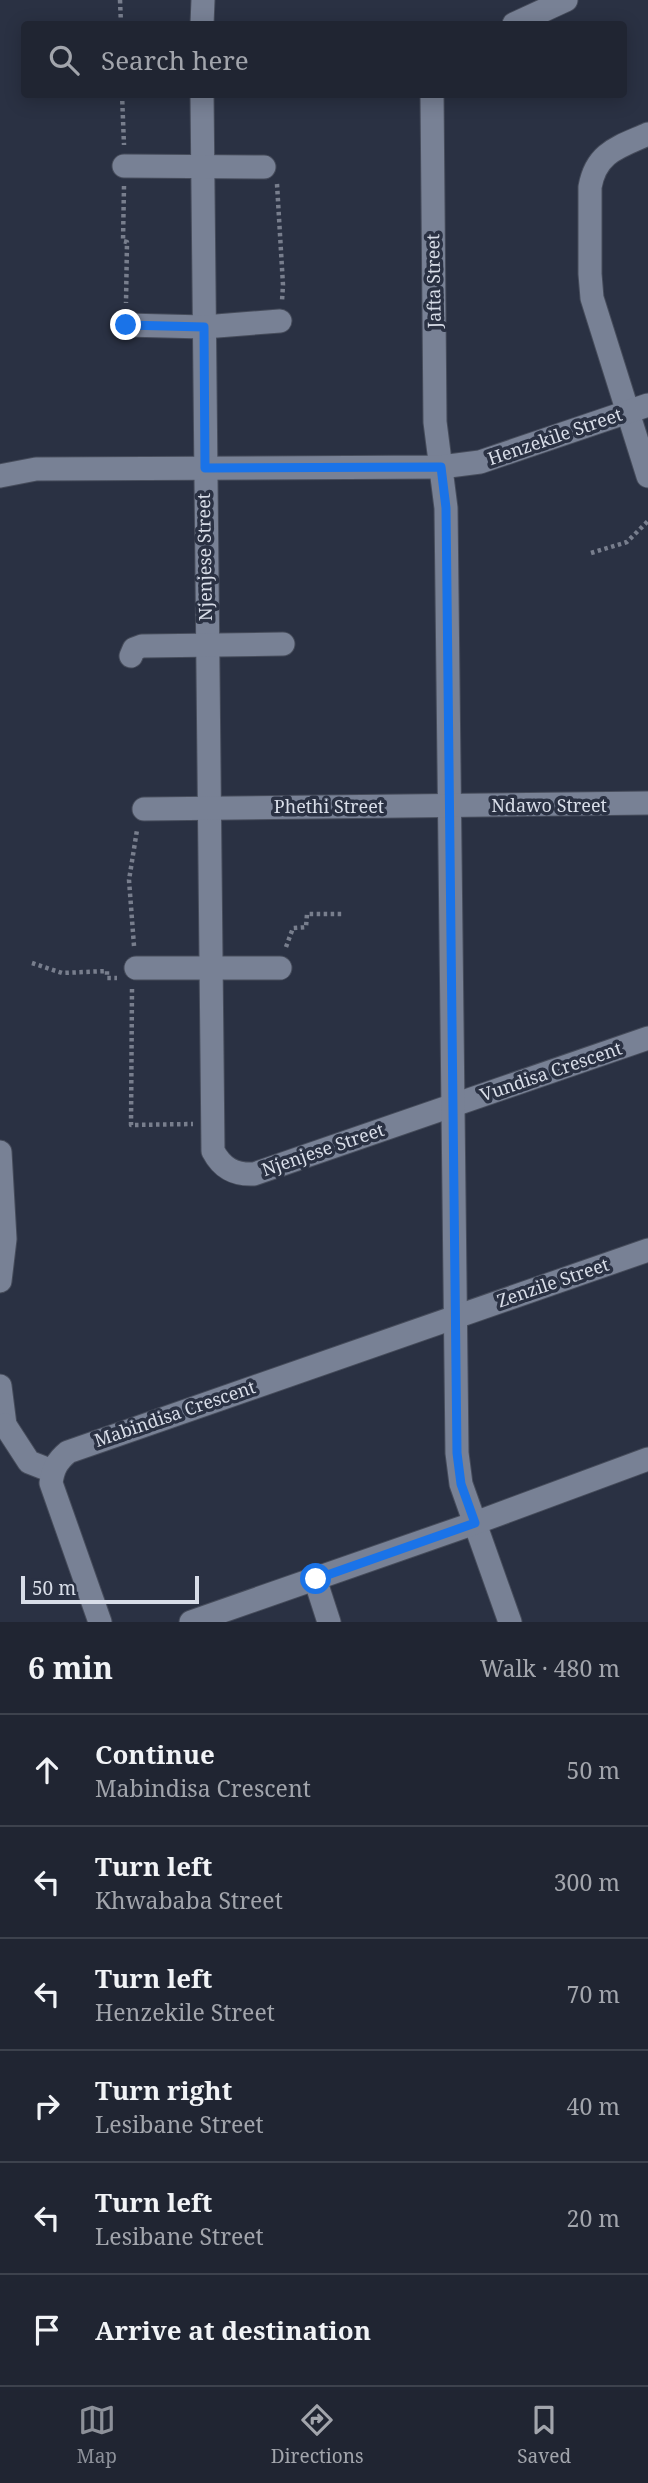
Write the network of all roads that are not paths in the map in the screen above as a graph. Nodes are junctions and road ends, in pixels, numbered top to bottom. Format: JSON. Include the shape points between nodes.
{"nodes":[{"id":1,"x":204,"y":0,"type":"edge"},
{"id":2,"x":566,"y":0,"type":"edge"},
{"id":3,"x":202,"y":21,"type":"edge"},
{"id":4,"x":520,"y":21,"type":"edge"},
{"id":5,"x":202,"y":98,"type":"edge"},
{"id":6,"x":432,"y":98,"type":"edge"},
{"id":7,"x":648,"y":134,"type":"edge"},
{"id":8,"x":124,"y":166,"type":"road end"},
{"id":9,"x":203,"y":167,"type":"junction"},
{"id":10,"x":264,"y":167,"type":"road end"},
{"id":11,"x":280,"y":321,"type":"road end"},
{"id":12,"x":126,"y":325,"type":"road end"},
{"id":13,"x":204,"y":327,"type":"junction"},
{"id":14,"x":637,"y":409,"type":"edge"},
{"id":15,"x":441,"y":467,"type":"junction"},
{"id":16,"x":205,"y":468,"type":"junction"},
{"id":17,"x":0,"y":476,"type":"edge"},
{"id":18,"x":648,"y":476,"type":"edge"},
{"id":19,"x":283,"y":644,"type":"dead end"},
{"id":20,"x":206,"y":646,"type":"junction"},
{"id":21,"x":131,"y":656,"type":"dead end"},
{"id":22,"x":648,"y":803,"type":"edge"},
{"id":23,"x":450,"y":806,"type":"junction"},
{"id":24,"x":208,"y":808,"type":"junction"},
{"id":25,"x":144,"y":809,"type":"road end"},
{"id":26,"x":210,"y":968,"type":"junction"},
{"id":27,"x":279,"y":968,"type":"road end"},
{"id":28,"x":134,"y":973,"type":"road end"},
{"id":29,"x":648,"y":1038,"type":"edge"},
{"id":30,"x":454,"y":1105,"type":"junction"},
{"id":31,"x":0,"y":1152,"type":"edge"},
{"id":32,"x":3,"y":1239,"type":"edge"},
{"id":33,"x":648,"y":1250,"type":"edge"},
{"id":34,"x":0,"y":1281,"type":"edge"},
{"id":35,"x":457,"y":1317,"type":"junction"},
{"id":36,"x":0,"y":1386,"type":"edge"},
{"id":37,"x":3,"y":1426,"type":"edge"},
{"id":38,"x":648,"y":1459,"type":"edge"},
{"id":39,"x":52,"y":1471,"type":"junction"},
{"id":40,"x":475,"y":1523,"type":"junction"},
{"id":41,"x":316,"y":1579,"type":"junction"},
{"id":42,"x":100,"y":1622,"type":"edge"},
{"id":43,"x":191,"y":1622,"type":"edge"},
{"id":44,"x":329,"y":1622,"type":"edge"},
{"id":45,"x":510,"y":1622,"type":"edge"}],
"edges":[{"from":1,"to":3,"type":"street"},
{"from":2,"to":4,"type":"street"},
{"from":5,"to":9,"type":"street","name":"Njenjese Street"},
{"from":6,"to":15,"type":"street","name":"Jafta Street","via":[[435,422]]},
{"from":7,"to":14,"type":"street","via":[[604,157],[590,187],[592,298]]},
{"from":8,"to":9,"type":"street"},
{"from":9,"to":10,"type":"street"},
{"from":9,"to":13,"type":"street","name":"Njenjese Street"},
{"from":11,"to":13,"type":"street"},
{"from":12,"to":13,"type":"street"},
{"from":13,"to":16,"type":"street","name":"Njenjese Street"},
{"from":14,"to":15,"type":"street","name":"Henzekile Street","via":[[480,462]]},
{"from":14,"to":18,"type":"street"},
{"from":15,"to":16,"type":"street","name":"Henzekile Street"},
{"from":15,"to":23,"type":"street","name":"Jafta Street","via":[[446,508]]},
{"from":16,"to":17,"type":"street","name":"Henzekile Street","via":[[36,470]]},
{"from":16,"to":20,"type":"street","name":"Njenjese Street"},
{"from":19,"to":20,"type":"street","name":"Njenjese Street"},
{"from":20,"to":21,"type":"street","name":"Njenjese Street","via":[[142,646]]},
{"from":20,"to":24,"type":"street","name":"Njenjese Street"},
{"from":22,"to":23,"type":"street","name":"Ndawo Street"},
{"from":23,"to":24,"type":"street","name":"Phethi Street"},
{"from":23,"to":30,"type":"street","name":"Jafta Street"},
{"from":24,"to":25,"type":"street"},
{"from":24,"to":26,"type":"street","name":"Njenjese Street"},
{"from":26,"to":27,"type":"street"},
{"from":26,"to":28,"type":"street"},
{"from":26,"to":30,"type":"street","name":"Njenjese Street","via":[[213,1151],[233,1172],[254,1174]]},
{"from":29,"to":30,"type":"street","name":"Vundisa Crescent"},
{"from":30,"to":35,"type":"street","name":"Jafta Street"},
{"from":31,"to":32,"type":"street"},
{"from":32,"to":34,"type":"street"},
{"from":33,"to":35,"type":"street","name":"Zenzile Street"},
{"from":35,"to":39,"type":"street","name":"Mabindisa Crescent","via":[[77,1448],[58,1460]]},
{"from":35,"to":40,"type":"street","name":"Jafta Street","via":[[457,1453],[461,1484]]},
{"from":36,"to":37,"type":"street"},
{"from":37,"to":39,"type":"street","via":[[29,1462]]},
{"from":38,"to":40,"type":"street"},
{"from":39,"to":42,"type":"street","via":[[51,1483]]},
{"from":40,"to":41,"type":"street"},
{"from":40,"to":45,"type":"street","name":"Jafta Street"},
{"from":41,"to":43,"type":"street"},
{"from":41,"to":44,"type":"street"}]}
